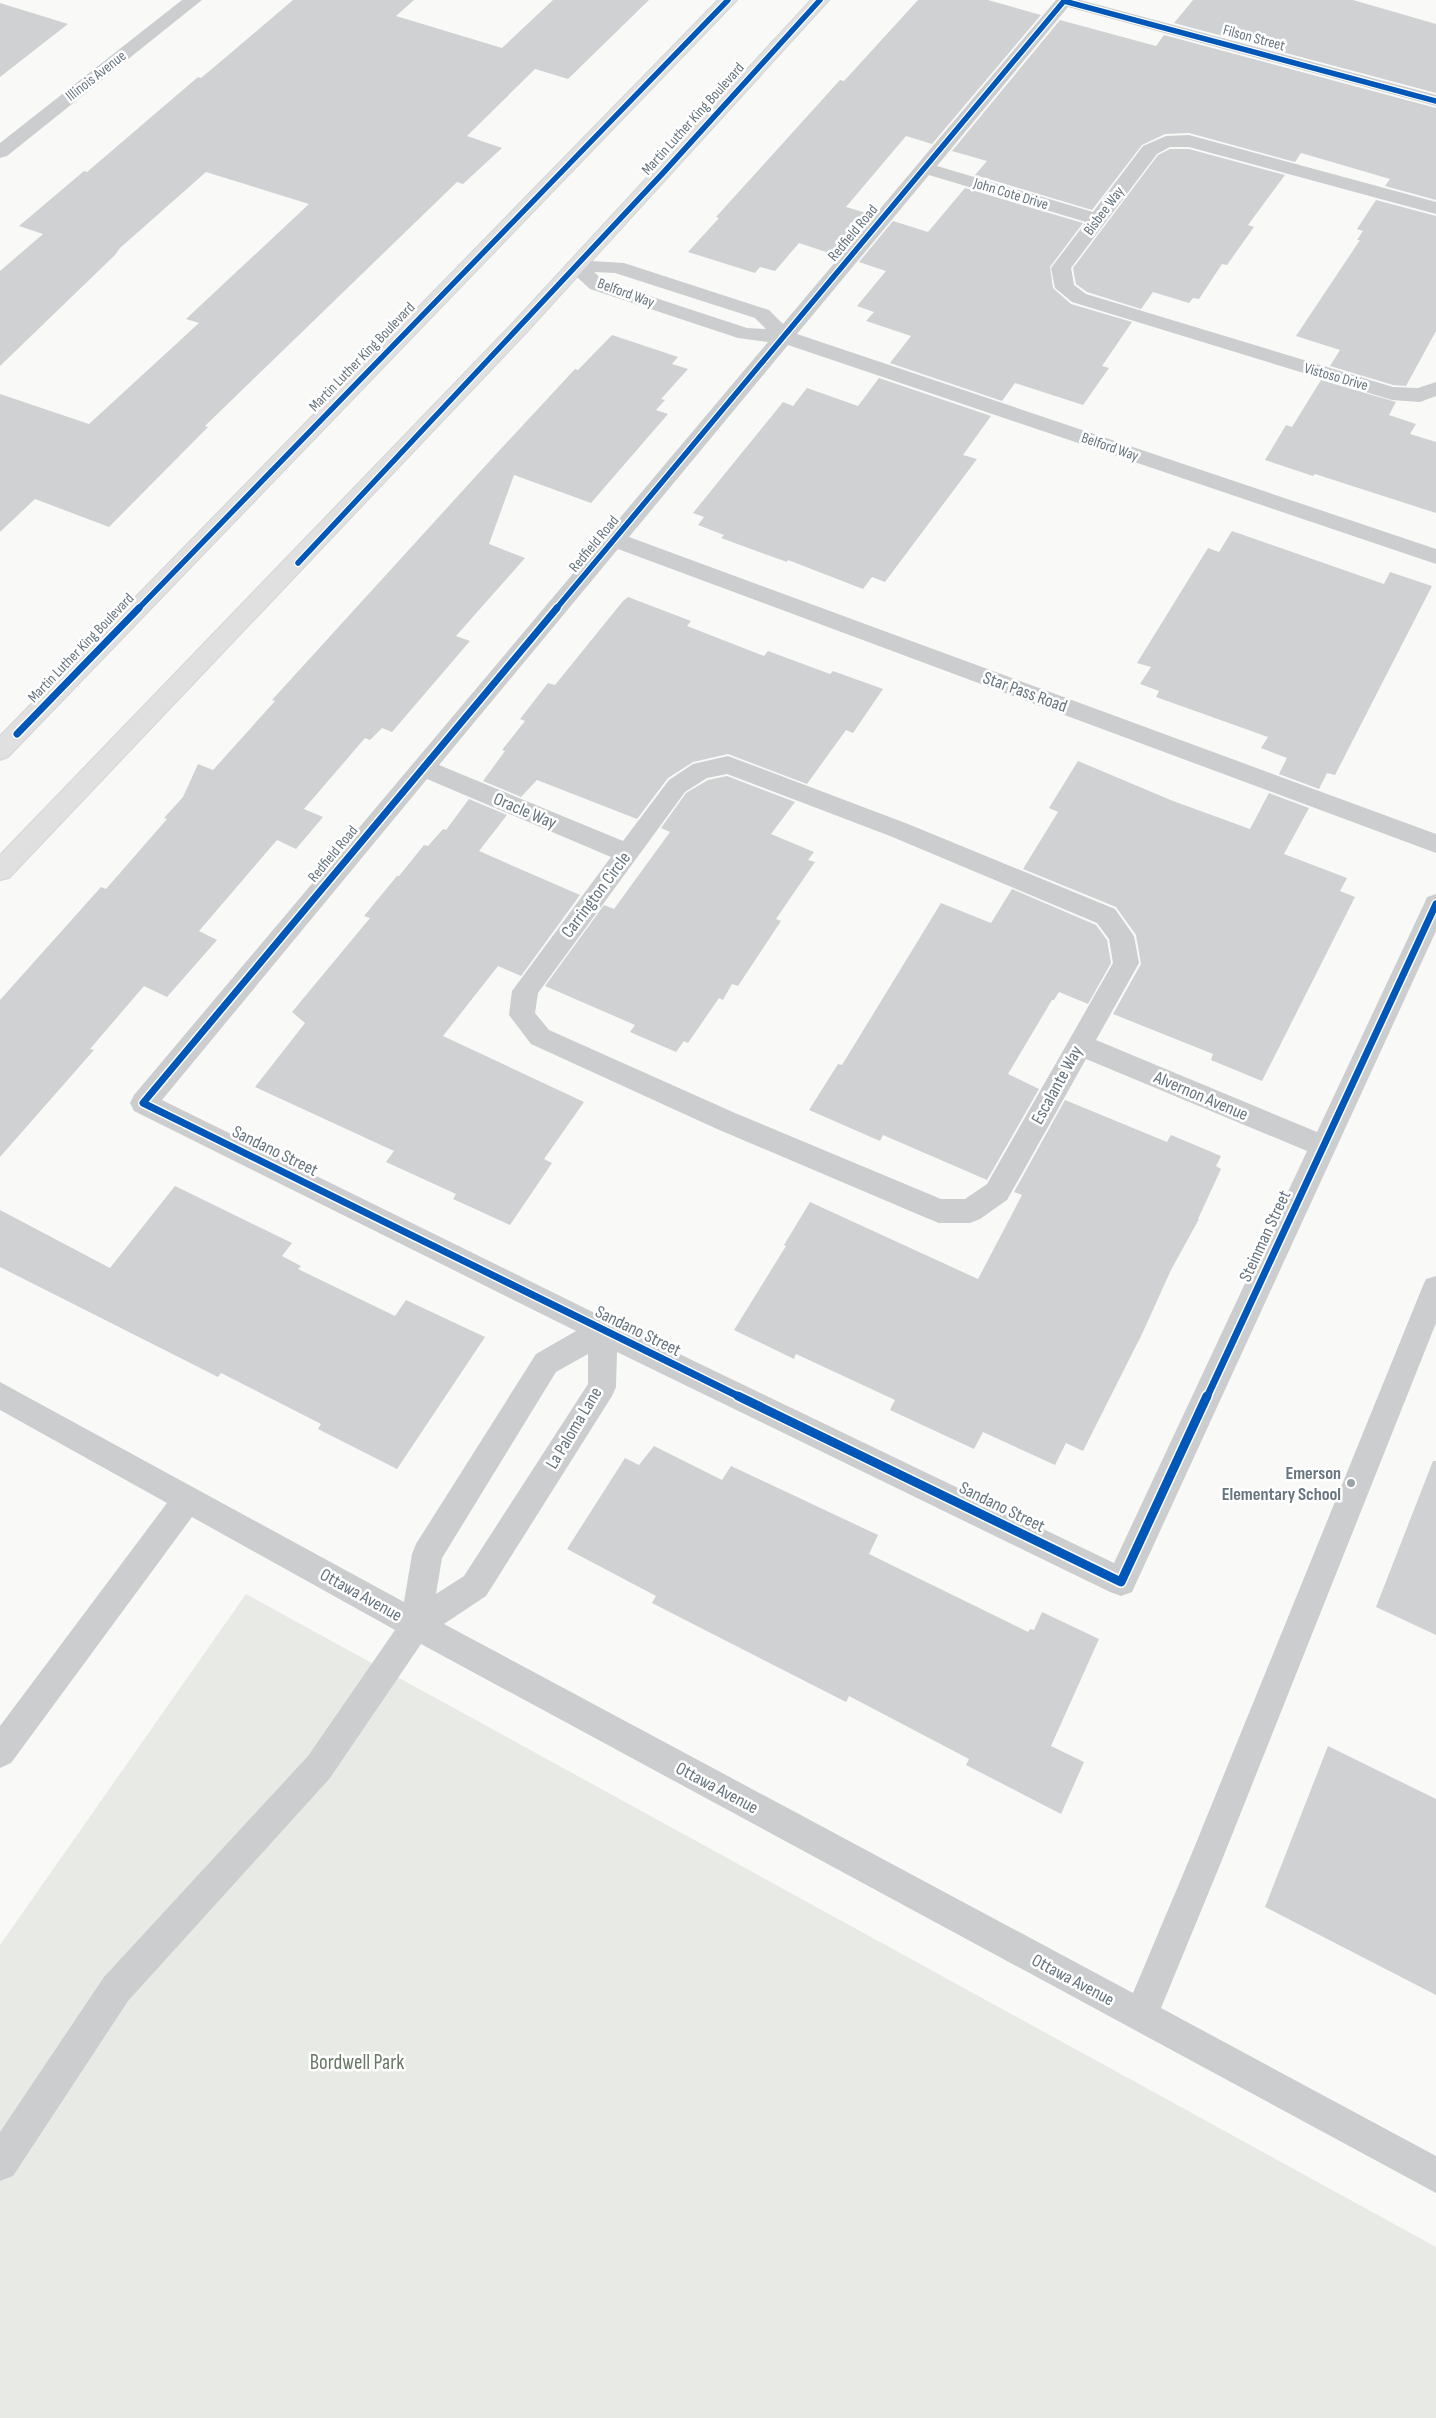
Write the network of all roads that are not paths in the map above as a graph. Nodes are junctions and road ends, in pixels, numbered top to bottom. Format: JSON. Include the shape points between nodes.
{"nodes":[{"id":1,"x":193,"y":0,"type":"edge"},
{"id":2,"x":728,"y":0,"type":"edge"},
{"id":3,"x":820,"y":0,"type":"edge"},
{"id":4,"x":1064,"y":1,"type":"edge"},
{"id":5,"x":1436,"y":102,"type":"edge"},
{"id":6,"x":0,"y":152,"type":"edge"},
{"id":7,"x":925,"y":168,"type":"junction"},
{"id":8,"x":1436,"y":208,"type":"edge"},
{"id":9,"x":1098,"y":220,"type":"junction"},
{"id":10,"x":575,"y":266,"type":"junction"},
{"id":11,"x":785,"y":337,"type":"junction"},
{"id":12,"x":1236,"y":347,"type":"joint"},
{"id":13,"x":1436,"y":388,"type":"edge"},
{"id":14,"x":615,"y":540,"type":"junction"},
{"id":15,"x":1436,"y":557,"type":"edge"},
{"id":16,"x":0,"y":751,"type":"edge"},
{"id":17,"x":423,"y":768,"type":"junction"},
{"id":18,"x":900,"y":830,"type":"joint"},
{"id":19,"x":1436,"y":844,"type":"edge"},
{"id":20,"x":627,"y":853,"type":"junction"},
{"id":21,"x":0,"y":871,"type":"edge"},
{"id":22,"x":1436,"y":904,"type":"edge"},
{"id":23,"x":1080,"y":1045,"type":"junction"},
{"id":24,"x":143,"y":1103,"type":"joint"},
{"id":25,"x":726,"y":1122,"type":"joint"},
{"id":26,"x":1323,"y":1146,"type":"junction"},
{"id":27,"x":1436,"y":1288,"type":"edge"},
{"id":28,"x":603,"y":1331,"type":"junction"},
{"id":29,"x":0,"y":1395,"type":"edge"},
{"id":30,"x":188,"y":1499,"type":"junction"},
{"id":31,"x":1121,"y":1582,"type":"joint"},
{"id":32,"x":416,"y":1625,"type":"junction"},
{"id":33,"x":0,"y":1752,"type":"edge"},
{"id":34,"x":1140,"y":2016,"type":"junction"},
{"id":35,"x":0,"y":2163,"type":"edge"},
{"id":36,"x":1436,"y":2175,"type":"edge"}],
"edges":[{"from":1,"to":6,"type":"street","name":"Illinois Avenue"},
{"from":2,"to":16,"type":"main road","name":"Martin Luther King Boulevard"},
{"from":3,"to":10,"type":"main road","name":"Martin Luther King Boulevard"},
{"from":4,"to":5,"type":"street","name":"Filson Street"},
{"from":4,"to":7,"type":"street","name":"Redfield Road"},
{"from":7,"to":9,"type":"street","name":"John Cote Drive"},
{"from":7,"to":11,"type":"street","name":"Redfield Road"},
{"from":8,"to":9,"type":"street","name":"Bisbee Way","via":[[1189,140],[1166,142],[1150,150]]},
{"from":9,"to":12,"type":"street","name":"Bisbee Way","via":[[1061,268],[1065,288],[1079,298]]},
{"from":10,"to":11,"type":"street","name":"Belford Way","via":[[597,285],[745,334]]},
{"from":10,"to":21,"type":"main road","name":"Martin Luther King Boulevard","via":[[298,562]]},
{"from":11,"to":14,"type":"street","name":"Redfield Road"},
{"from":11,"to":15,"type":"street","name":"Belford Way"},
{"from":12,"to":13,"type":"street","name":"Vistoso Drive","via":[[1392,393],[1420,395]]},
{"from":14,"to":17,"type":"street","name":"Redfield Road"},
{"from":14,"to":19,"type":"street","name":"Star Pass Road"},
{"from":17,"to":20,"type":"street","name":"Oracle Way"},
{"from":17,"to":24,"type":"street","name":"Redfield Road"},
{"from":18,"to":20,"type":"street","name":"Carrington Circle","via":[[728,765],[702,770],[677,786]]},
{"from":18,"to":23,"type":"street","name":"Escalante Way","via":[[1106,916],[1121,936],[1126,963]]},
{"from":20,"to":25,"type":"street","name":"Carrington Circle","via":[[525,991],[522,1015],[540,1037]]},
{"from":22,"to":26,"type":"street","name":"Steinman Street"},
{"from":23,"to":25,"type":"street","name":"Escalante Way","via":[[997,1192],[970,1211],[939,1211]]},
{"from":23,"to":26,"type":"street","name":"Alvernon Avenue"},
{"from":24,"to":28,"type":"street","name":"Sandano Street"},
{"from":26,"to":31,"type":"street","name":"Steinman Street"},
{"from":27,"to":34,"type":"street"},
{"from":28,"to":31,"type":"street","name":"Sandano Street"},
{"from":28,"to":32,"type":"street","via":[[546,1363],[427,1554]]},
{"from":28,"to":32,"type":"street","name":"La Paloma Lane","via":[[602,1386],[579,1423],[475,1586]]},
{"from":29,"to":30,"type":"street","name":"Ottawa Avenue"},
{"from":30,"to":32,"type":"street","name":"Ottawa Avenue"},
{"from":30,"to":33,"type":"street"},
{"from":32,"to":34,"type":"street","name":"Ottawa Avenue"},
{"from":32,"to":35,"type":"street","via":[[320,1767],[116,1989]]},
{"from":34,"to":36,"type":"street","name":"Ottawa Avenue"}]}
